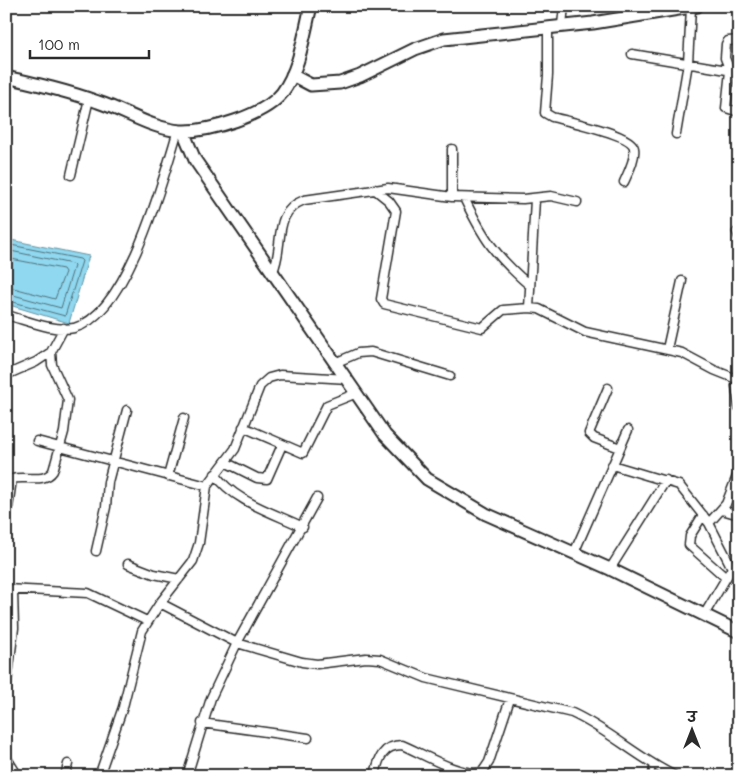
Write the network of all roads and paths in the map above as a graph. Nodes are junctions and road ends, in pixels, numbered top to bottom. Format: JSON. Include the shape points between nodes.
{"nodes":[{"id":1,"x":311,"y":6,"type":"edge"},
{"id":2,"x":564,"y":6,"type":"edge"},
{"id":3,"x":694,"y":7,"type":"edge"},
{"id":4,"x":656,"y":10,"type":"edge"},
{"id":5,"x":562,"y":25,"type":"junction"},
{"id":6,"x":548,"y":27,"type":"junction"},
{"id":7,"x":739,"y":40,"type":"edge"},
{"id":8,"x":632,"y":54,"type":"dead end"},
{"id":9,"x":688,"y":63,"type":"junction"},
{"id":10,"x":730,"y":71,"type":"junction"},
{"id":11,"x":739,"y":72,"type":"edge"},
{"id":12,"x":292,"y":75,"type":"junction"},
{"id":13,"x":6,"y":77,"type":"edge"},
{"id":14,"x":89,"y":99,"type":"junction"},
{"id":15,"x":739,"y":112,"type":"edge"},
{"id":16,"x":180,"y":130,"type":"junction"},
{"id":17,"x":676,"y":134,"type":"dead end"},
{"id":18,"x":452,"y":149,"type":"dead end"},
{"id":19,"x":71,"y":175,"type":"dead end"},
{"id":20,"x":624,"y":182,"type":"dead end"},
{"id":21,"x":374,"y":189,"type":"junction"},
{"id":22,"x":452,"y":197,"type":"junction"},
{"id":23,"x":464,"y":198,"type":"junction"},
{"id":24,"x":535,"y":198,"type":"junction"},
{"id":25,"x":577,"y":202,"type":"dead end"},
{"id":26,"x":273,"y":271,"type":"junction"},
{"id":27,"x":682,"y":281,"type":"dead end"},
{"id":28,"x":528,"y":284,"type":"junction"},
{"id":29,"x":529,"y":308,"type":"junction"},
{"id":30,"x":6,"y":315,"type":"edge"},
{"id":31,"x":64,"y":328,"type":"junction"},
{"id":32,"x":667,"y":349,"type":"junction"},
{"id":33,"x":51,"y":352,"type":"junction"},
{"id":34,"x":337,"y":362,"type":"junction"},
{"id":35,"x":6,"y":375,"type":"edge"},
{"id":36,"x":450,"y":376,"type":"dead end"},
{"id":37,"x":738,"y":378,"type":"edge"},
{"id":38,"x":348,"y":379,"type":"junction"},
{"id":39,"x":608,"y":388,"type":"dead end"},
{"id":40,"x":357,"y":393,"type":"junction"},
{"id":41,"x":739,"y":407,"type":"edge"},
{"id":42,"x":128,"y":410,"type":"dead end"},
{"id":43,"x":184,"y":418,"type":"dead end"},
{"id":44,"x":243,"y":427,"type":"junction"},
{"id":45,"x":628,"y":430,"type":"dead end"},
{"id":46,"x":38,"y":441,"type":"dead end"},
{"id":47,"x":282,"y":445,"type":"junction"},
{"id":48,"x":59,"y":446,"type":"junction"},
{"id":49,"x":620,"y":448,"type":"junction"},
{"id":50,"x":113,"y":460,"type":"junction"},
{"id":51,"x":225,"y":462,"type":"junction"},
{"id":52,"x":612,"y":465,"type":"junction"},
{"id":53,"x":739,"y":471,"type":"edge"},
{"id":54,"x":215,"y":474,"type":"junction"},
{"id":55,"x":168,"y":476,"type":"junction"},
{"id":56,"x":666,"y":480,"type":"junction"},
{"id":57,"x":207,"y":486,"type":"junction"},
{"id":58,"x":317,"y":498,"type":"dead end"},
{"id":59,"x":722,"y":510,"type":"junction"},
{"id":60,"x":704,"y":515,"type":"junction"},
{"id":61,"x":739,"y":515,"type":"edge"},
{"id":62,"x":6,"y":523,"type":"edge"},
{"id":63,"x":710,"y":523,"type":"junction"},
{"id":64,"x":303,"y":527,"type":"junction"},
{"id":65,"x":96,"y":551,"type":"dead end"},
{"id":66,"x":574,"y":553,"type":"junction"},
{"id":67,"x":128,"y":564,"type":"dead end"},
{"id":68,"x":610,"y":569,"type":"junction"},
{"id":69,"x":726,"y":578,"type":"junction"},
{"id":70,"x":179,"y":579,"type":"junction"},
{"id":71,"x":10,"y":589,"type":"edge"},
{"id":72,"x":160,"y":603,"type":"junction"},
{"id":73,"x":704,"y":615,"type":"junction"},
{"id":74,"x":147,"y":621,"type":"junction"},
{"id":75,"x":739,"y":632,"type":"edge"},
{"id":76,"x":237,"y":643,"type":"junction"},
{"id":77,"x":6,"y":691,"type":"edge"},
{"id":78,"x":510,"y":699,"type":"junction"},
{"id":79,"x":202,"y":723,"type":"junction"},
{"id":80,"x":308,"y":738,"type":"dead end"},
{"id":81,"x":6,"y":757,"type":"edge"},
{"id":82,"x":68,"y":764,"type":"dead end"},
{"id":83,"x":653,"y":765,"type":"junction"},
{"id":84,"x":18,"y":776,"type":"edge"},
{"id":85,"x":65,"y":776,"type":"edge"},
{"id":86,"x":99,"y":776,"type":"edge"},
{"id":87,"x":187,"y":776,"type":"edge"},
{"id":88,"x":375,"y":776,"type":"edge"},
{"id":89,"x":650,"y":776,"type":"edge"},
{"id":90,"x":675,"y":776,"type":"edge"}],
"edges":[{"from":1,"to":12,"type":"street"},
{"from":2,"to":5,"type":"street"},
{"from":3,"to":4,"type":"street"},
{"from":3,"to":9,"type":"street"},
{"from":4,"to":5,"type":"street"},
{"from":5,"to":6,"type":"street"},
{"from":6,"to":12,"type":"street","via":[[444,39],[340,83],[311,85]]},
{"from":6,"to":20,"type":"street","via":[[545,113],[617,135],[632,143],[634,155]]},
{"from":7,"to":10,"type":"street","via":[[726,44],[725,58]]},
{"from":8,"to":9,"type":"street"},
{"from":9,"to":10,"type":"street"},
{"from":9,"to":17,"type":"street"},
{"from":10,"to":11,"type":"street"},
{"from":10,"to":15,"type":"street","via":[[726,108]]},
{"from":12,"to":16,"type":"street","via":[[282,94],[263,109],[226,123]]},
{"from":13,"to":14,"type":"street"},
{"from":14,"to":16,"type":"street","via":[[152,124]]},
{"from":14,"to":19,"type":"street"},
{"from":16,"to":26,"type":"street","via":[[195,160]]},
{"from":16,"to":31,"type":"street","via":[[131,266],[97,314],[84,324]]},
{"from":18,"to":22,"type":"street"},
{"from":21,"to":22,"type":"street","via":[[398,188]]},
{"from":21,"to":26,"type":"street","via":[[304,200],[290,208],[279,229]]},
{"from":21,"to":29,"type":"street","via":[[396,211],[382,302],[482,328],[503,310]]},
{"from":22,"to":23,"type":"street"},
{"from":23,"to":24,"type":"street"},
{"from":23,"to":28,"type":"street","via":[[487,243]]},
{"from":24,"to":25,"type":"street","via":[[551,196]]},
{"from":24,"to":28,"type":"street"},
{"from":26,"to":34,"type":"street"},
{"from":27,"to":32,"type":"street"},
{"from":28,"to":29,"type":"street"},
{"from":29,"to":32,"type":"street","via":[[539,309],[585,332]]},
{"from":30,"to":31,"type":"street"},
{"from":31,"to":33,"type":"street"},
{"from":32,"to":37,"type":"street"},
{"from":33,"to":35,"type":"street"},
{"from":33,"to":48,"type":"street","via":[[52,365],[68,400]]},
{"from":34,"to":36,"type":"street","via":[[358,353],[372,352]]},
{"from":34,"to":38,"type":"street"},
{"from":37,"to":41,"type":"street"},
{"from":38,"to":40,"type":"street"},
{"from":38,"to":44,"type":"street","via":[[280,375],[269,378],[260,386]]},
{"from":39,"to":49,"type":"street","via":[[588,433]]},
{"from":40,"to":47,"type":"street","via":[[328,405],[303,453]]},
{"from":40,"to":66,"type":"street","via":[[386,436],[426,479],[486,514]]},
{"from":42,"to":50,"type":"street"},
{"from":43,"to":55,"type":"street"},
{"from":44,"to":47,"type":"street"},
{"from":44,"to":51,"type":"street","via":[[235,449]]},
{"from":45,"to":49,"type":"street"},
{"from":46,"to":48,"type":"street"},
{"from":47,"to":51,"type":"street","via":[[267,479],[256,478]]},
{"from":48,"to":50,"type":"street"},
{"from":48,"to":62,"type":"street","via":[[49,476],[12,479]]},
{"from":49,"to":52,"type":"street"},
{"from":50,"to":55,"type":"street"},
{"from":50,"to":65,"type":"street"},
{"from":51,"to":54,"type":"street"},
{"from":52,"to":56,"type":"street"},
{"from":52,"to":66,"type":"street"},
{"from":53,"to":59,"type":"street"},
{"from":54,"to":57,"type":"street"},
{"from":54,"to":64,"type":"street","via":[[233,492]]},
{"from":55,"to":57,"type":"street"},
{"from":56,"to":60,"type":"street","via":[[679,485]]},
{"from":56,"to":68,"type":"street"},
{"from":57,"to":70,"type":"street","via":[[197,552]]},
{"from":58,"to":64,"type":"street"},
{"from":59,"to":61,"type":"street"},
{"from":59,"to":63,"type":"street"},
{"from":60,"to":63,"type":"street"},
{"from":60,"to":69,"type":"street","via":[[690,536],[689,545]]},
{"from":63,"to":69,"type":"street","via":[[731,564],[731,572]]},
{"from":64,"to":76,"type":"street"},
{"from":66,"to":68,"type":"street"},
{"from":67,"to":70,"type":"street"},
{"from":68,"to":73,"type":"street"},
{"from":69,"to":73,"type":"street"},
{"from":70,"to":72,"type":"street"},
{"from":71,"to":74,"type":"street","via":[[88,593]]},
{"from":71,"to":77,"type":"street","via":[[14,628]]},
{"from":72,"to":74,"type":"street"},
{"from":72,"to":76,"type":"street"},
{"from":73,"to":75,"type":"street"},
{"from":74,"to":86,"type":"street","via":[[136,649],[116,732]]},
{"from":76,"to":78,"type":"street","via":[[317,664],[366,658],[380,660],[426,678]]},
{"from":76,"to":79,"type":"street"},
{"from":78,"to":83,"type":"street","via":[[551,707],[590,721]]},
{"from":78,"to":88,"type":"street","via":[[483,771],[472,772],[447,766],[396,745],[390,746],[380,757]]},
{"from":79,"to":80,"type":"street"},
{"from":79,"to":87,"type":"street"},
{"from":81,"to":84,"type":"street"},
{"from":82,"to":85,"type":"street"},
{"from":83,"to":89,"type":"lane"},
{"from":83,"to":90,"type":"street"}]}
